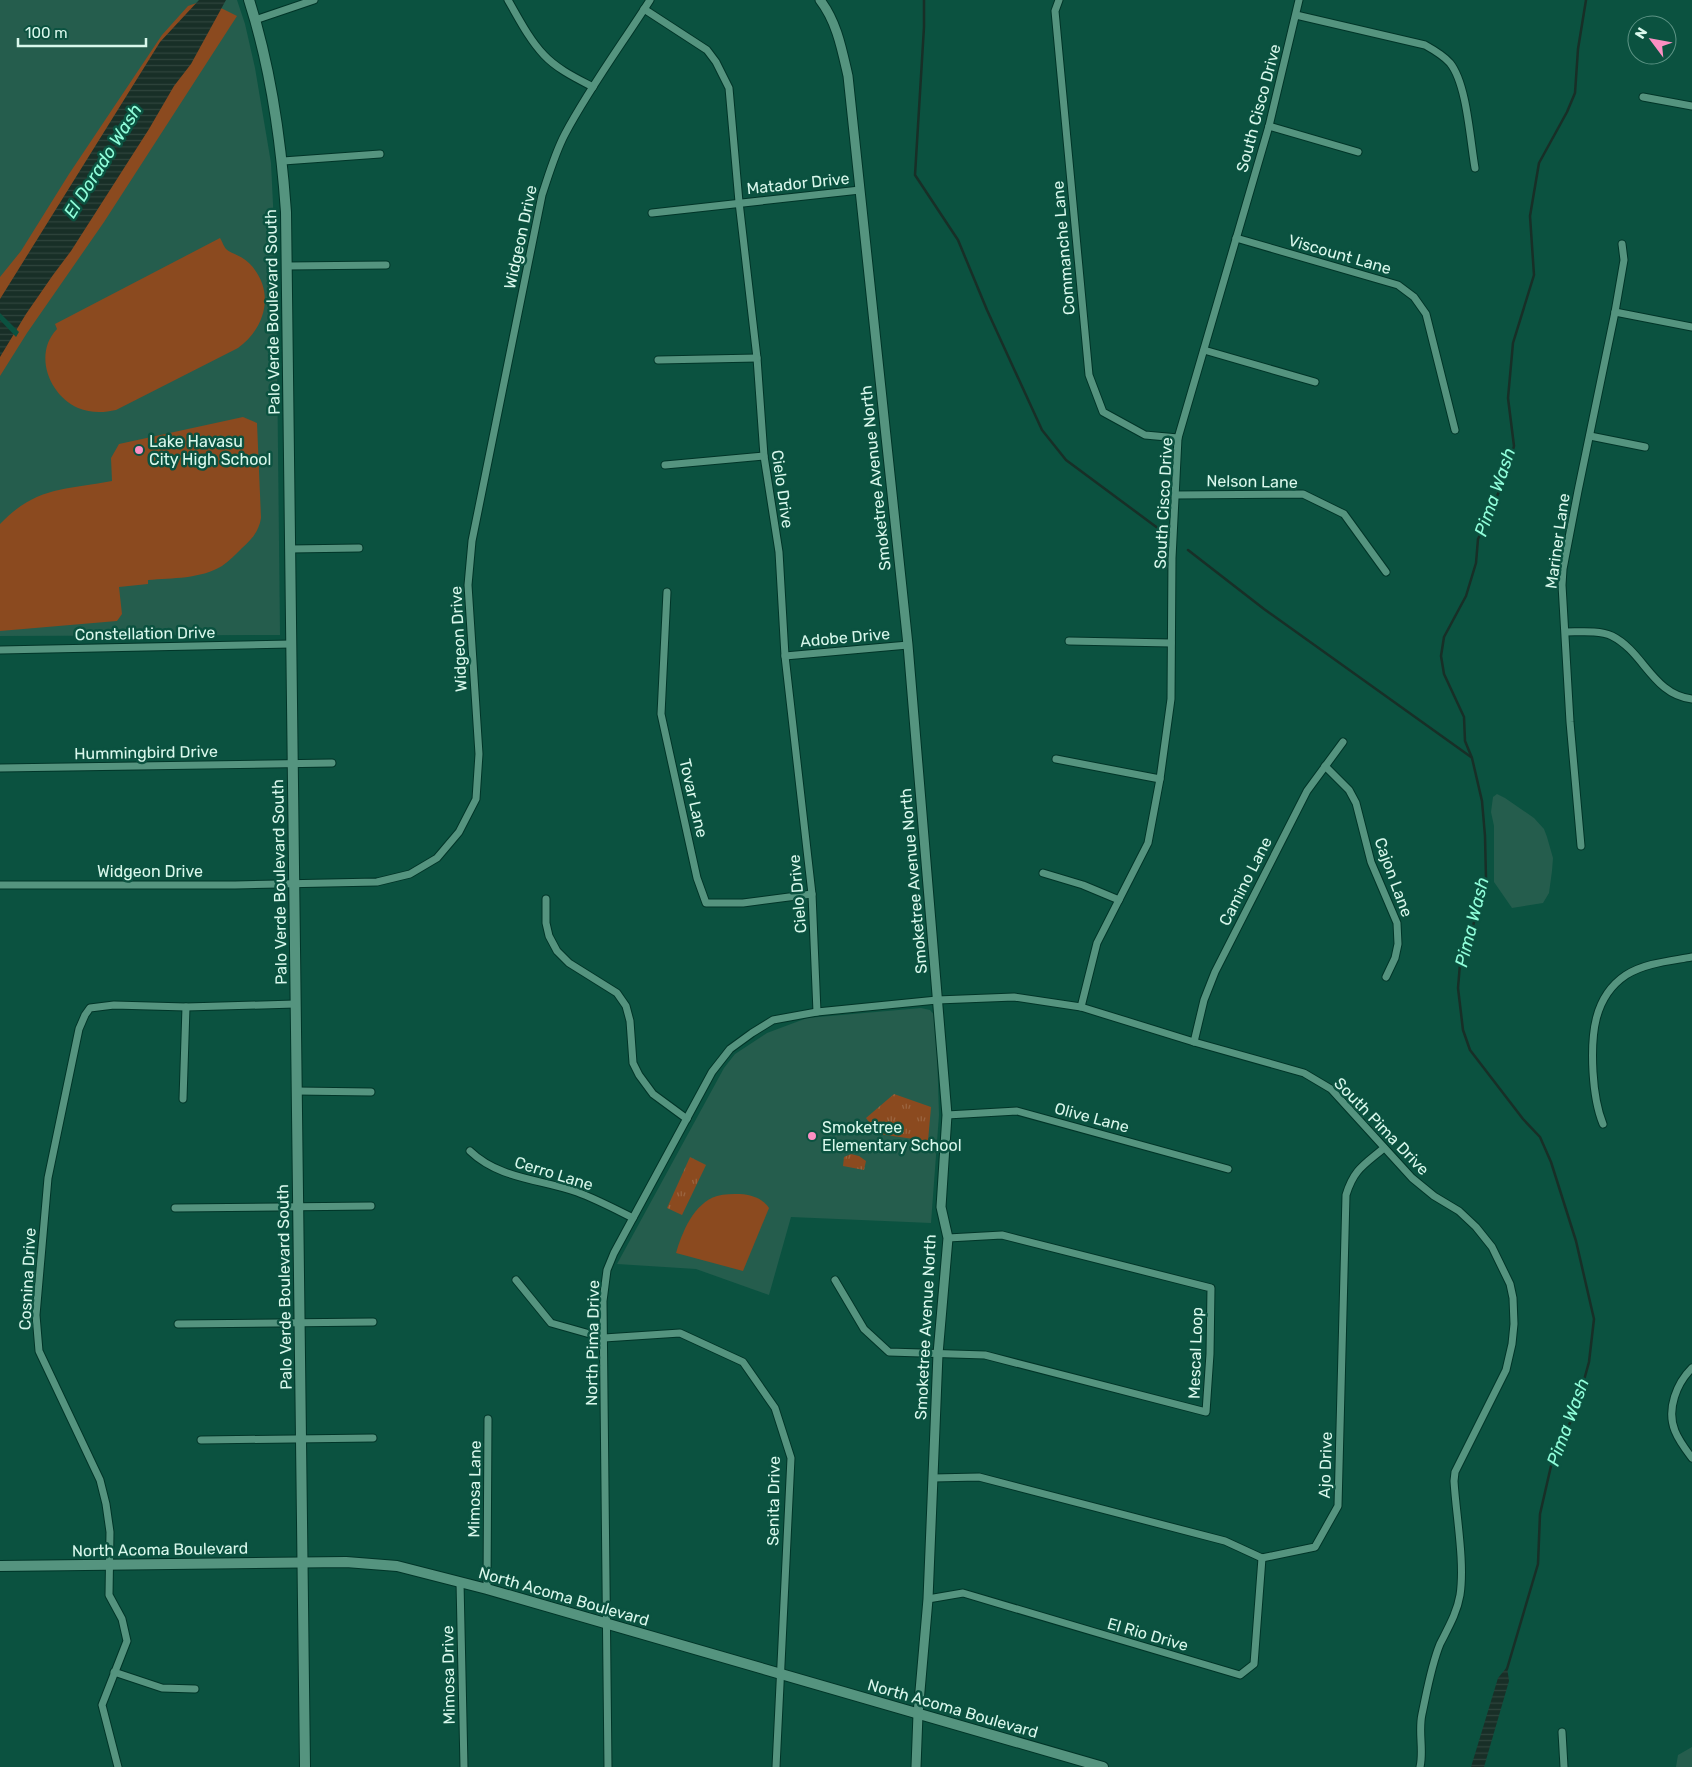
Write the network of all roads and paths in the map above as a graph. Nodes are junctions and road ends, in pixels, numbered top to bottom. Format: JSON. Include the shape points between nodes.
{"nodes":[{"id":1,"x":249,"y":0,"type":"edge"},
{"id":2,"x":314,"y":0,"type":"edge"},
{"id":3,"x":508,"y":0,"type":"edge"},
{"id":4,"x":650,"y":0,"type":"edge"},
{"id":5,"x":820,"y":0,"type":"edge"},
{"id":6,"x":1059,"y":0,"type":"edge"},
{"id":7,"x":1299,"y":0,"type":"edge"},
{"id":8,"x":644,"y":9,"type":"junction"},
{"id":9,"x":1296,"y":15,"type":"junction"},
{"id":10,"x":256,"y":20,"type":"junction"},
{"id":11,"x":593,"y":87,"type":"junction"},
{"id":12,"x":1643,"y":97,"type":"dead end"},
{"id":13,"x":1692,"y":106,"type":"edge"},
{"id":14,"x":1269,"y":126,"type":"junction"},
{"id":15,"x":1358,"y":152,"type":"dead end"},
{"id":16,"x":380,"y":154,"type":"dead end"},
{"id":17,"x":283,"y":161,"type":"junction"},
{"id":18,"x":1475,"y":168,"type":"dead end"},
{"id":19,"x":860,"y":190,"type":"junction"},
{"id":20,"x":739,"y":202,"type":"junction"},
{"id":21,"x":652,"y":213,"type":"dead end"},
{"id":22,"x":1236,"y":238,"type":"junction"},
{"id":23,"x":1622,"y":244,"type":"dead end"},
{"id":24,"x":386,"y":265,"type":"dead end"},
{"id":25,"x":287,"y":266,"type":"junction"},
{"id":26,"x":1616,"y":312,"type":"junction"},
{"id":27,"x":1692,"y":328,"type":"edge"},
{"id":28,"x":1204,"y":350,"type":"junction"},
{"id":29,"x":756,"y":358,"type":"junction"},
{"id":30,"x":658,"y":360,"type":"dead end"},
{"id":31,"x":1314,"y":382,"type":"dead end"},
{"id":32,"x":1455,"y":430,"type":"dead end"},
{"id":33,"x":1590,"y":436,"type":"junction"},
{"id":34,"x":1178,"y":438,"type":"junction"},
{"id":35,"x":1645,"y":447,"type":"dead end"},
{"id":36,"x":764,"y":456,"type":"junction"},
{"id":37,"x":665,"y":465,"type":"dead end"},
{"id":38,"x":1175,"y":495,"type":"junction"},
{"id":39,"x":359,"y":548,"type":"dead end"},
{"id":40,"x":290,"y":549,"type":"junction"},
{"id":41,"x":1386,"y":572,"type":"dead end"},
{"id":42,"x":666,"y":592,"type":"dead end"},
{"id":43,"x":1566,"y":632,"type":"junction"},
{"id":44,"x":1069,"y":641,"type":"dead end"},
{"id":45,"x":1171,"y":643,"type":"junction"},
{"id":46,"x":292,"y":644,"type":"junction"},
{"id":47,"x":908,"y":645,"type":"junction"},
{"id":48,"x":0,"y":650,"type":"edge"},
{"id":49,"x":785,"y":656,"type":"junction"},
{"id":50,"x":1692,"y":699,"type":"edge"},
{"id":51,"x":1342,"y":742,"type":"dead end"},
{"id":52,"x":1056,"y":759,"type":"dead end"},
{"id":53,"x":332,"y":762,"type":"dead end"},
{"id":54,"x":292,"y":764,"type":"junction"},
{"id":55,"x":1326,"y":766,"type":"junction"},
{"id":56,"x":0,"y":768,"type":"edge"},
{"id":57,"x":1160,"y":779,"type":"junction"},
{"id":58,"x":1581,"y":846,"type":"dead end"},
{"id":59,"x":1043,"y":873,"type":"dead end"},
{"id":60,"x":294,"y":884,"type":"junction"},
{"id":61,"x":0,"y":885,"type":"edge"},
{"id":62,"x":812,"y":894,"type":"junction"},
{"id":63,"x":546,"y":899,"type":"dead end"},
{"id":64,"x":1119,"y":900,"type":"junction"},
{"id":65,"x":1692,"y":957,"type":"edge"},
{"id":66,"x":1386,"y":977,"type":"dead end"},
{"id":67,"x":937,"y":1000,"type":"junction"},
{"id":68,"x":295,"y":1004,"type":"junction"},
{"id":69,"x":186,"y":1007,"type":"junction"},
{"id":70,"x":1081,"y":1007,"type":"junction"},
{"id":71,"x":817,"y":1012,"type":"junction"},
{"id":72,"x":1194,"y":1042,"type":"junction"},
{"id":73,"x":297,"y":1091,"type":"junction"},
{"id":74,"x":371,"y":1092,"type":"dead end"},
{"id":75,"x":183,"y":1099,"type":"dead end"},
{"id":76,"x":947,"y":1115,"type":"junction"},
{"id":77,"x":687,"y":1119,"type":"junction"},
{"id":78,"x":1603,"y":1124,"type":"dead end"},
{"id":79,"x":1384,"y":1148,"type":"junction"},
{"id":80,"x":470,"y":1151,"type":"dead end"},
{"id":81,"x":1228,"y":1169,"type":"dead end"},
{"id":82,"x":299,"y":1206,"type":"junction"},
{"id":83,"x":371,"y":1206,"type":"dead end"},
{"id":84,"x":175,"y":1208,"type":"dead end"},
{"id":85,"x":633,"y":1218,"type":"junction"},
{"id":86,"x":948,"y":1238,"type":"junction"},
{"id":87,"x":516,"y":1280,"type":"dead end"},
{"id":88,"x":835,"y":1280,"type":"dead end"},
{"id":89,"x":373,"y":1322,"type":"dead end"},
{"id":90,"x":299,"y":1323,"type":"junction"},
{"id":91,"x":178,"y":1324,"type":"dead end"},
{"id":92,"x":604,"y":1338,"type":"junction"},
{"id":93,"x":938,"y":1354,"type":"junction"},
{"id":94,"x":1692,"y":1368,"type":"edge"},
{"id":95,"x":488,"y":1419,"type":"dead end"},
{"id":96,"x":373,"y":1438,"type":"dead end"},
{"id":97,"x":301,"y":1439,"type":"junction"},
{"id":98,"x":201,"y":1440,"type":"dead end"},
{"id":99,"x":1692,"y":1458,"type":"edge"},
{"id":100,"x":933,"y":1478,"type":"junction"},
{"id":101,"x":1262,"y":1558,"type":"junction"},
{"id":102,"x":303,"y":1562,"type":"junction"},
{"id":103,"x":108,"y":1565,"type":"junction"},
{"id":104,"x":0,"y":1566,"type":"edge"},
{"id":105,"x":460,"y":1582,"type":"junction"},
{"id":106,"x":487,"y":1589,"type":"junction"},
{"id":107,"x":928,"y":1599,"type":"junction"},
{"id":108,"x":606,"y":1624,"type":"junction"},
{"id":109,"x":114,"y":1672,"type":"junction"},
{"id":110,"x":780,"y":1674,"type":"junction"},
{"id":111,"x":195,"y":1688,"type":"dead end"},
{"id":112,"x":918,"y":1714,"type":"junction"},
{"id":113,"x":1562,"y":1732,"type":"dead end"},
{"id":114,"x":118,"y":1767,"type":"edge"},
{"id":115,"x":305,"y":1767,"type":"edge"},
{"id":116,"x":464,"y":1767,"type":"edge"},
{"id":117,"x":608,"y":1767,"type":"edge"},
{"id":118,"x":776,"y":1767,"type":"edge"},
{"id":119,"x":916,"y":1767,"type":"edge"},
{"id":120,"x":1103,"y":1767,"type":"edge"},
{"id":121,"x":1420,"y":1767,"type":"edge"},
{"id":122,"x":1564,"y":1767,"type":"edge"}],
"edges":[{"from":1,"to":10,"type":"main road","name":"Palo Verde Boulevard South"},
{"from":2,"to":10,"type":"street"},
{"from":3,"to":11,"type":"street","via":[[546,56]]},
{"from":4,"to":8,"type":"street","name":"Widgeon Drive"},
{"from":5,"to":19,"type":"street","name":"Smoketree Avenue North","via":[[840,40],[848,76]]},
{"from":6,"to":34,"type":"street","name":"Commanche Lane","via":[[1055,11],[1089,375],[1104,412],[1145,435]]},
{"from":7,"to":9,"type":"street","name":"South Cisco Drive"},
{"from":8,"to":11,"type":"street","name":"Widgeon Drive"},
{"from":8,"to":20,"type":"street","name":"Cielo Drive","via":[[707,50],[716,62],[728,88]]},
{"from":9,"to":14,"type":"street","name":"South Cisco Drive"},
{"from":9,"to":18,"type":"street","via":[[1425,45],[1439,52],[1456,71],[1462,87]]},
{"from":10,"to":17,"type":"main road","name":"Palo Verde Boulevard South"},
{"from":11,"to":60,"type":"street","name":"Widgeon Drive","via":[[565,134],[542,195],[472,542],[468,585],[479,754],[476,799],[460,832],[437,858],[410,874],[377,882]]},
{"from":12,"to":13,"type":"street"},
{"from":14,"to":15,"type":"street"},
{"from":14,"to":22,"type":"street","name":"South Cisco Drive"},
{"from":16,"to":17,"type":"street"},
{"from":17,"to":25,"type":"main road","name":"Palo Verde Boulevard South"},
{"from":19,"to":20,"type":"street","name":"Matador Drive"},
{"from":19,"to":47,"type":"street","name":"Smoketree Avenue North"},
{"from":20,"to":21,"type":"street","name":"Matador Drive"},
{"from":20,"to":29,"type":"street","name":"Cielo Drive"},
{"from":22,"to":28,"type":"street","name":"South Cisco Drive"},
{"from":22,"to":32,"type":"street","name":"Viscount Lane","via":[[1398,285],[1414,297],[1426,314]]},
{"from":23,"to":26,"type":"street","name":"Mariner Lane","via":[[1624,260]]},
{"from":24,"to":25,"type":"street"},
{"from":25,"to":40,"type":"main road","name":"Palo Verde Boulevard South"},
{"from":26,"to":27,"type":"street"},
{"from":26,"to":33,"type":"street","name":"Mariner Lane"},
{"from":28,"to":31,"type":"street"},
{"from":28,"to":34,"type":"street","name":"South Cisco Drive"},
{"from":29,"to":30,"type":"street"},
{"from":29,"to":36,"type":"street","name":"Cielo Drive"},
{"from":33,"to":35,"type":"street"},
{"from":33,"to":43,"type":"street","name":"Mariner Lane","via":[[1563,569],[1562,604]]},
{"from":34,"to":38,"type":"street","name":"South Cisco Drive"},
{"from":36,"to":37,"type":"street"},
{"from":36,"to":49,"type":"street","name":"Cielo Drive","via":[[779,552]]},
{"from":38,"to":41,"type":"street","name":"Nelson Lane","via":[[1303,494],[1344,514]]},
{"from":38,"to":45,"type":"street","name":"South Cisco Drive"},
{"from":39,"to":40,"type":"street"},
{"from":40,"to":46,"type":"main road","name":"Palo Verde Boulevard South"},
{"from":42,"to":62,"type":"street","name":"Tovar Lane","via":[[661,714],[706,903],[743,903]]},
{"from":43,"to":50,"type":"street","via":[[1612,636],[1631,651],[1661,686]]},
{"from":43,"to":58,"type":"street","name":"Mariner Lane"},
{"from":44,"to":45,"type":"street"},
{"from":45,"to":57,"type":"street","name":"South Cisco Drive","via":[[1170,699]]},
{"from":46,"to":48,"type":"street","name":"Constellation Drive"},
{"from":46,"to":54,"type":"main road","name":"Palo Verde Boulevard South"},
{"from":47,"to":49,"type":"street","name":"Adobe Drive"},
{"from":47,"to":67,"type":"street","name":"Smoketree Avenue North"},
{"from":49,"to":62,"type":"street","name":"Cielo Drive"},
{"from":51,"to":55,"type":"street","name":"Camino Lane"},
{"from":52,"to":57,"type":"street"},
{"from":53,"to":54,"type":"street","name":"Hummingbird Drive"},
{"from":54,"to":56,"type":"street","name":"Hummingbird Drive"},
{"from":54,"to":60,"type":"main road","name":"Palo Verde Boulevard South"},
{"from":55,"to":66,"type":"street","name":"Cajon Lane","via":[[1349,790],[1356,803],[1371,862],[1397,922],[1398,944]]},
{"from":55,"to":72,"type":"street","name":"Camino Lane","via":[[1307,791],[1215,972]]},
{"from":57,"to":64,"type":"street","name":"South Cisco Drive","via":[[1148,843]]},
{"from":59,"to":64,"type":"street"},
{"from":60,"to":61,"type":"street","name":"Widgeon Drive"},
{"from":60,"to":68,"type":"main road","name":"Palo Verde Boulevard South"},
{"from":62,"to":71,"type":"street","name":"Cielo Drive"},
{"from":63,"to":77,"type":"street","via":[[549,936],[557,952],[617,993],[626,1006],[630,1021],[633,1063],[638,1075],[658,1098]]},
{"from":64,"to":70,"type":"street","name":"South Cisco Drive","via":[[1097,943]]},
{"from":65,"to":78,"type":"street","via":[[1628,974],[1602,1002],[1592,1051],[1598,1112]]},
{"from":67,"to":70,"type":"street","name":"South Pima Drive","via":[[1014,997]]},
{"from":67,"to":71,"type":"street","name":"North Pima Drive"},
{"from":67,"to":76,"type":"street","name":"Smoketree Avenue North"},
{"from":68,"to":69,"type":"street","name":"Cosnina Drive"},
{"from":68,"to":73,"type":"main road","name":"Palo Verde Boulevard South"},
{"from":69,"to":75,"type":"street"},
{"from":69,"to":103,"type":"street","name":"Cosnina Drive","via":[[114,1005],[90,1008],[80,1029],[48,1178],[36,1315],[39,1351],[100,1480],[110,1532]]},
{"from":70,"to":72,"type":"street","name":"South Pima Drive"},
{"from":71,"to":77,"type":"street","name":"North Pima Drive","via":[[773,1020],[730,1049],[712,1072]]},
{"from":72,"to":79,"type":"street","name":"South Pima Drive","via":[[1319,1080]]},
{"from":73,"to":74,"type":"street"},
{"from":73,"to":82,"type":"main road","name":"Palo Verde Boulevard South"},
{"from":76,"to":81,"type":"street","name":"Olive Lane","via":[[1018,1111]]},
{"from":76,"to":86,"type":"street","name":"Smoketree Avenue North","via":[[941,1207]]},
{"from":77,"to":85,"type":"street","name":"North Pima Drive"},
{"from":79,"to":101,"type":"street","name":"Ajo Drive","via":[[1359,1169],[1346,1195],[1338,1506],[1315,1548]]},
{"from":79,"to":121,"type":"street","name":"South Pima Drive","via":[[1421,1187],[1459,1211],[1484,1236],[1506,1272],[1514,1310],[1512,1344],[1506,1370],[1455,1472],[1460,1593],[1431,1675],[1420,1726]]},
{"from":80,"to":85,"type":"street","name":"Cerro Lane","via":[[489,1166],[508,1174],[577,1192]]},
{"from":82,"to":83,"type":"street"},
{"from":82,"to":84,"type":"street"},
{"from":82,"to":90,"type":"main road","name":"Palo Verde Boulevard South"},
{"from":85,"to":92,"type":"street","name":"North Pima Drive","via":[[608,1270],[603,1301]]},
{"from":86,"to":93,"type":"street","name":"Smoketree Avenue North"},
{"from":86,"to":93,"type":"street","name":"Mescal Loop","via":[[1002,1235],[1211,1288],[1206,1412],[985,1354]]},
{"from":87,"to":92,"type":"street","name":"Senita Drive","via":[[551,1323]]},
{"from":88,"to":93,"type":"street","via":[[864,1329],[888,1352]]},
{"from":89,"to":90,"type":"street"},
{"from":90,"to":91,"type":"street"},
{"from":90,"to":97,"type":"main road","name":"Palo Verde Boulevard South"},
{"from":92,"to":108,"type":"street","name":"North Pima Drive"},
{"from":92,"to":110,"type":"street","name":"Senita Drive","via":[[680,1333],[743,1362],[775,1408],[791,1458]]},
{"from":93,"to":100,"type":"street","name":"Smoketree Avenue North"},
{"from":94,"to":99,"type":"street","via":[[1677,1388],[1672,1413],[1674,1430]]},
{"from":95,"to":106,"type":"street","name":"Mimosa Lane"},
{"from":96,"to":97,"type":"street"},
{"from":97,"to":98,"type":"street"},
{"from":97,"to":102,"type":"main road","name":"Palo Verde Boulevard South"},
{"from":100,"to":101,"type":"street","via":[[979,1477],[1225,1540]]},
{"from":100,"to":107,"type":"street","name":"Smoketree Avenue North"},
{"from":101,"to":107,"type":"street","name":"El Rio Drive","via":[[1254,1664],[1240,1675],[963,1593]]},
{"from":102,"to":103,"type":"main road","name":"North Acoma Boulevard"},
{"from":102,"to":105,"type":"main road","name":"North Acoma Boulevard","via":[[370,1563]]},
{"from":102,"to":115,"type":"main road","name":"Palo Verde Boulevard South"},
{"from":103,"to":104,"type":"main road","name":"North Acoma Boulevard"},
{"from":103,"to":109,"type":"street","name":"Cosnina Drive","via":[[109,1595],[122,1619],[127,1641]]},
{"from":105,"to":106,"type":"main road","name":"North Acoma Boulevard"},
{"from":105,"to":116,"type":"street","name":"Mimosa Drive"},
{"from":106,"to":108,"type":"main road","name":"North Acoma Boulevard"},
{"from":107,"to":112,"type":"street","name":"Smoketree Avenue North"},
{"from":108,"to":110,"type":"main road","name":"North Acoma Boulevard"},
{"from":108,"to":117,"type":"street","name":"North Pima Drive"},
{"from":109,"to":111,"type":"street","via":[[162,1688]]},
{"from":109,"to":114,"type":"street","name":"Cosnina Drive","via":[[102,1705]]},
{"from":110,"to":112,"type":"main road","name":"North Acoma Boulevard"},
{"from":110,"to":118,"type":"street","name":"Senita Drive"},
{"from":112,"to":119,"type":"street","name":"Smoketree Avenue North"},
{"from":112,"to":120,"type":"main road","name":"North Acoma Boulevard"},
{"from":113,"to":122,"type":"street"}]}
